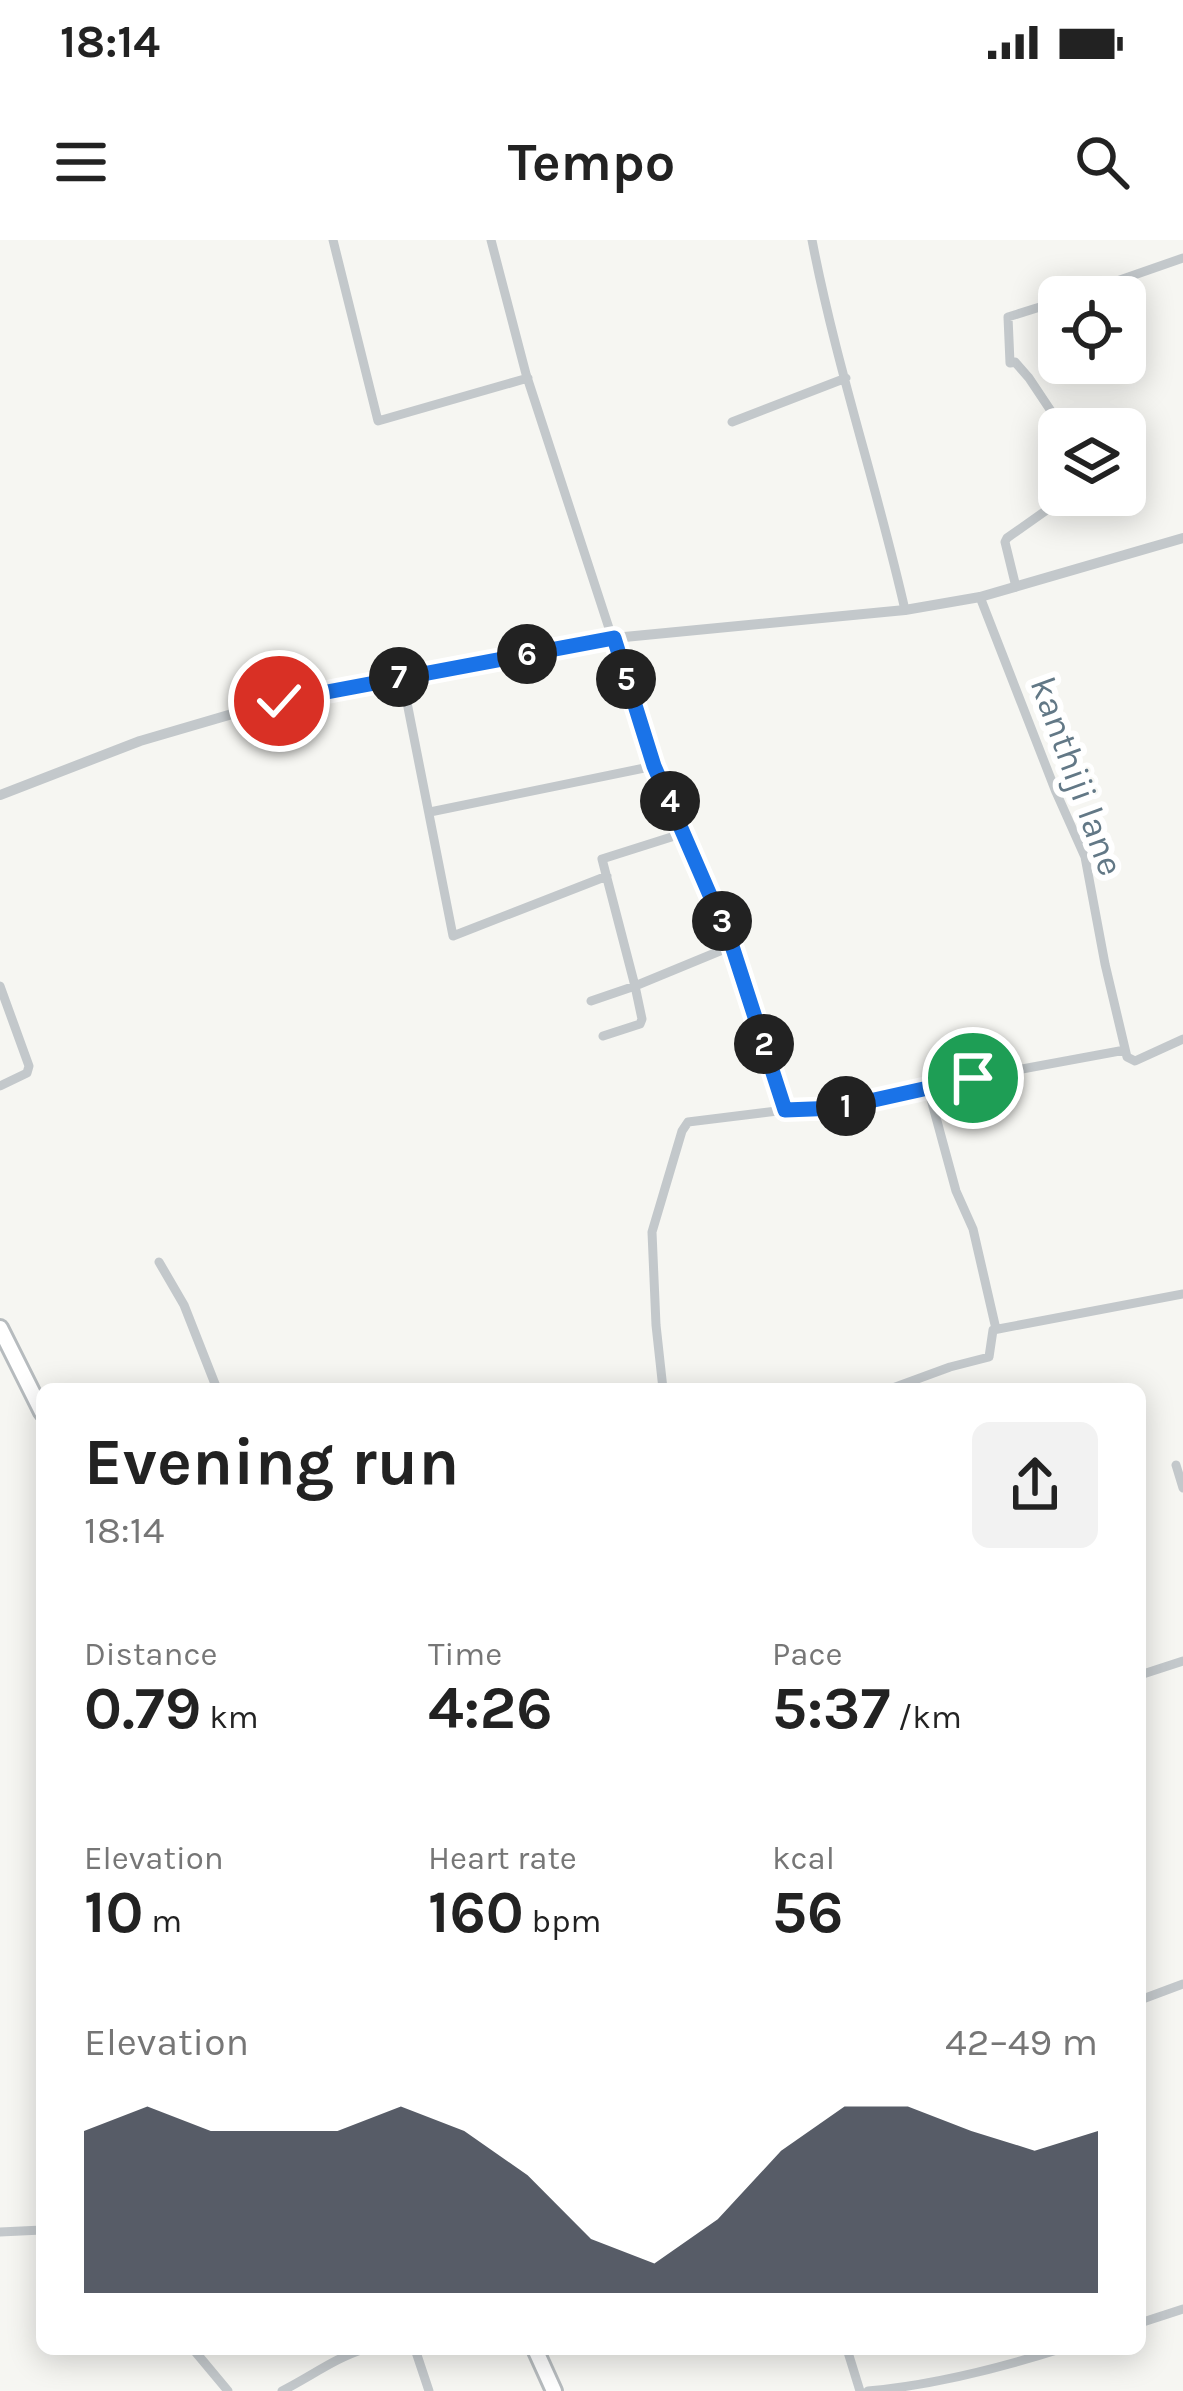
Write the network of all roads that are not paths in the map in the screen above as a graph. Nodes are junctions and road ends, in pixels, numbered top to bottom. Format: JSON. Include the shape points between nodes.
{"nodes":[{"id":1,"x":333,"y":240,"type":"edge"},
{"id":2,"x":491,"y":240,"type":"edge"},
{"id":3,"x":812,"y":240,"type":"edge"},
{"id":4,"x":1183,"y":258,"type":"edge"},
{"id":5,"x":1132,"y":276,"type":"edge"},
{"id":6,"x":1038,"y":308,"type":"edge"},
{"id":7,"x":528,"y":378,"type":"junction"},
{"id":8,"x":846,"y":378,"type":"junction"},
{"id":9,"x":1049,"y":408,"type":"edge"},
{"id":10,"x":732,"y":422,"type":"dead end"},
{"id":11,"x":1038,"y":516,"type":"edge"},
{"id":12,"x":1183,"y":538,"type":"edge"},
{"id":13,"x":1016,"y":587,"type":"junction"},
{"id":14,"x":980,"y":597,"type":"junction"},
{"id":15,"x":905,"y":610,"type":"junction"},
{"id":16,"x":614,"y":638,"type":"junction"},
{"id":17,"x":402,"y":676,"type":"junction"},
{"id":18,"x":654,"y":766,"type":"junction"},
{"id":19,"x":0,"y":795,"type":"edge"},
{"id":20,"x":430,"y":812,"type":"junction"},
{"id":21,"x":684,"y":833,"type":"junction"},
{"id":22,"x":607,"y":876,"type":"junction"},
{"id":23,"x":732,"y":946,"type":"junction"},
{"id":24,"x":0,"y":986,"type":"edge"},
{"id":25,"x":635,"y":986,"type":"junction"},
{"id":26,"x":591,"y":1001,"type":"dead end"},
{"id":27,"x":603,"y":1036,"type":"dead end"},
{"id":28,"x":1183,"y":1039,"type":"edge"},
{"id":29,"x":1125,"y":1050,"type":"junction"},
{"id":30,"x":0,"y":1086,"type":"edge"},
{"id":31,"x":928,"y":1088,"type":"junction"},
{"id":32,"x":785,"y":1110,"type":"junction"},
{"id":33,"x":159,"y":1262,"type":"dead end"},
{"id":34,"x":1183,"y":1294,"type":"edge"},
{"id":35,"x":0,"y":1328,"type":"edge"},
{"id":36,"x":996,"y":1329,"type":"junction"},
{"id":37,"x":215,"y":1383,"type":"edge"},
{"id":38,"x":662,"y":1383,"type":"edge"},
{"id":39,"x":906,"y":1383,"type":"edge"},
{"id":40,"x":36,"y":1400,"type":"edge"},
{"id":41,"x":1176,"y":1465,"type":"dead end"},
{"id":42,"x":1183,"y":1488,"type":"edge"},
{"id":43,"x":1183,"y":1661,"type":"edge"},
{"id":44,"x":1146,"y":1673,"type":"edge"},
{"id":45,"x":1183,"y":1984,"type":"edge"},
{"id":46,"x":1146,"y":1998,"type":"edge"},
{"id":47,"x":36,"y":2230,"type":"edge"},
{"id":48,"x":0,"y":2232,"type":"edge"},
{"id":49,"x":1183,"y":2309,"type":"edge"},
{"id":50,"x":1146,"y":2321,"type":"edge"},
{"id":51,"x":198,"y":2355,"type":"edge"},
{"id":52,"x":345,"y":2355,"type":"edge"},
{"id":53,"x":417,"y":2355,"type":"edge"},
{"id":54,"x":538,"y":2355,"type":"edge"},
{"id":55,"x":849,"y":2355,"type":"edge"},
{"id":56,"x":1042,"y":2355,"type":"edge"},
{"id":57,"x":919,"y":2389,"type":"edge"},
{"id":58,"x":228,"y":2391,"type":"edge"},
{"id":59,"x":282,"y":2391,"type":"edge"},
{"id":60,"x":429,"y":2391,"type":"edge"},
{"id":61,"x":554,"y":2391,"type":"edge"},
{"id":62,"x":864,"y":2391,"type":"edge"}],
"edges":[{"from":1,"to":7,"type":"street","via":[[378,421]]},
{"from":2,"to":7,"type":"street"},
{"from":3,"to":8,"type":"street"},
{"from":4,"to":5,"type":"street"},
{"from":6,"to":9,"type":"street","via":[[1008,317],[1010,363]]},
{"from":7,"to":16,"type":"street"},
{"from":8,"to":10,"type":"street"},
{"from":8,"to":15,"type":"street"},
{"from":11,"to":13,"type":"street","via":[[1005,542]]},
{"from":12,"to":13,"type":"street"},
{"from":13,"to":14,"type":"street"},
{"from":14,"to":15,"type":"street"},
{"from":14,"to":29,"type":"street","name":"kanthiji lane","via":[[1085,857]]},
{"from":15,"to":16,"type":"street"},
{"from":16,"to":17,"type":"street"},
{"from":16,"to":18,"type":"street"},
{"from":17,"to":19,"type":"street","via":[[297,695],[140,741]]},
{"from":17,"to":20,"type":"street"},
{"from":18,"to":20,"type":"street"},
{"from":18,"to":21,"type":"street"},
{"from":20,"to":22,"type":"street","via":[[453,936]]},
{"from":21,"to":22,"type":"street","via":[[605,856]]},
{"from":21,"to":23,"type":"street"},
{"from":22,"to":25,"type":"street"},
{"from":23,"to":25,"type":"street"},
{"from":23,"to":32,"type":"street"},
{"from":24,"to":30,"type":"street","via":[[29,1066]]},
{"from":25,"to":26,"type":"street"},
{"from":25,"to":27,"type":"street","via":[[640,1024]]},
{"from":28,"to":29,"type":"street","via":[[1135,1061]]},
{"from":29,"to":31,"type":"street"},
{"from":31,"to":32,"type":"street","via":[[838,1108]]},
{"from":31,"to":36,"type":"street"},
{"from":32,"to":38,"type":"street","via":[[688,1122],[682,1131],[652,1232]]},
{"from":33,"to":37,"type":"street"},
{"from":34,"to":36,"type":"street"},
{"from":35,"to":40,"type":"main road"},
{"from":36,"to":39,"type":"street","via":[[989,1357]]},
{"from":41,"to":42,"type":"street"},
{"from":43,"to":44,"type":"street"},
{"from":45,"to":46,"type":"street"},
{"from":47,"to":48,"type":"street"},
{"from":49,"to":50,"type":"street"},
{"from":51,"to":58,"type":"street"},
{"from":52,"to":59,"type":"street"},
{"from":53,"to":60,"type":"street"},
{"from":54,"to":61,"type":"main road"},
{"from":55,"to":62,"type":"street"},
{"from":56,"to":57,"type":"street"},
{"from":57,"to":62,"type":"street"}]}
